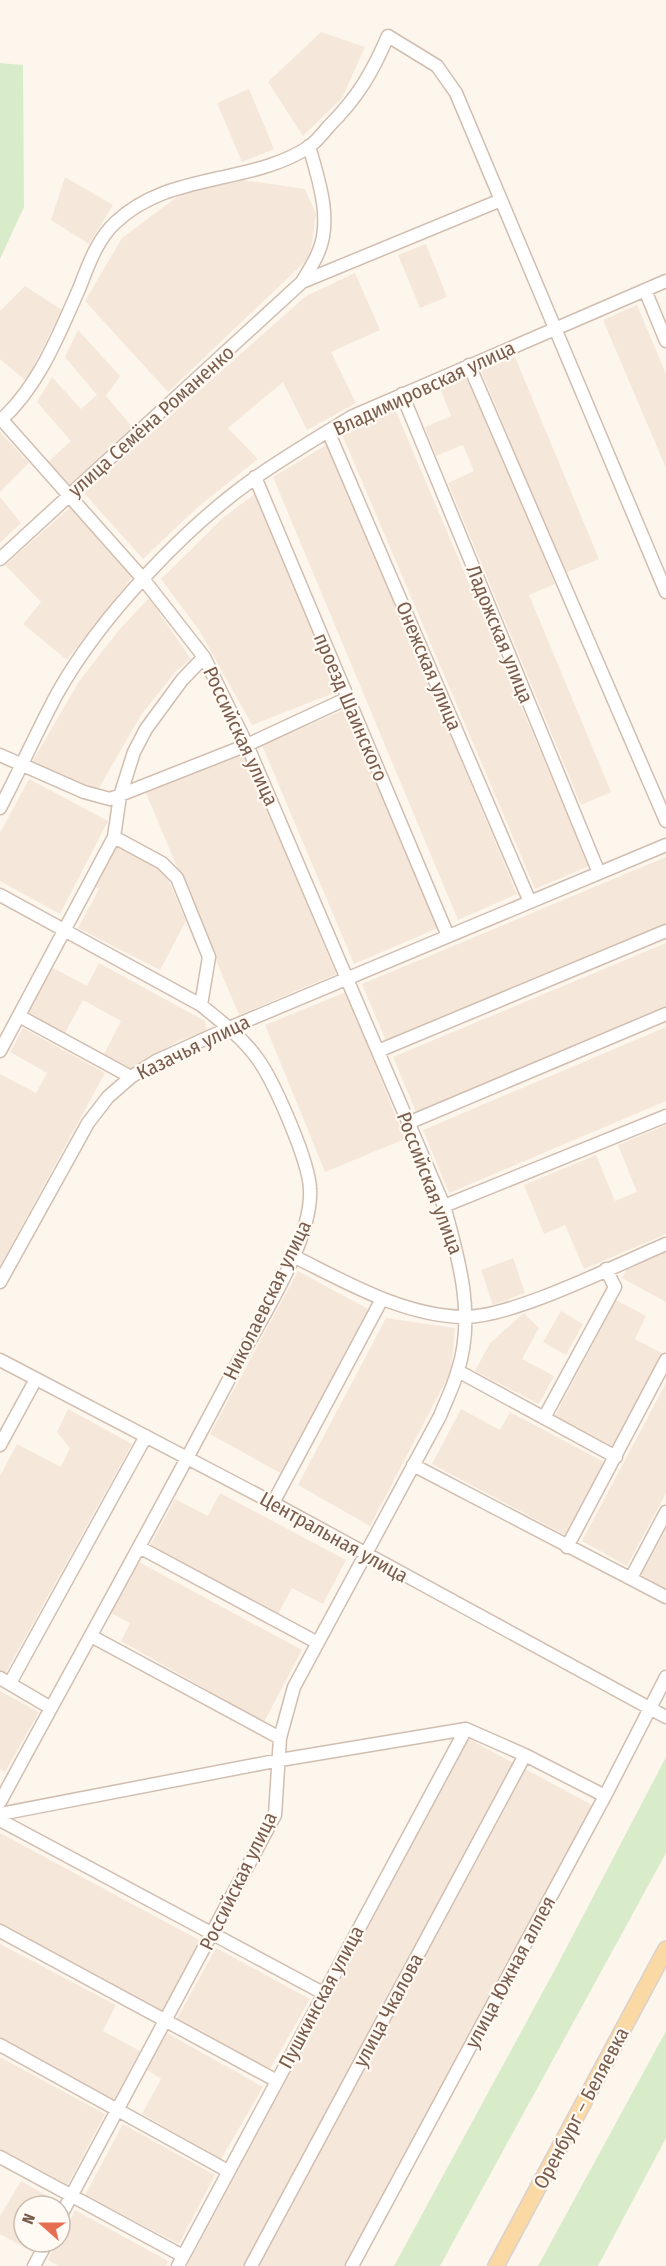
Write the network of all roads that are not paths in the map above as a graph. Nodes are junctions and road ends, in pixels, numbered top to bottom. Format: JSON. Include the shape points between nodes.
{"nodes":[{"id":1,"x":309,"y":146,"type":"junction"},
{"id":2,"x":501,"y":200,"type":"junction"},
{"id":3,"x":666,"y":281,"type":"edge"},
{"id":4,"x":302,"y":282,"type":"junction"},
{"id":5,"x":645,"y":290,"type":"junction"},
{"id":6,"x":556,"y":329,"type":"junction"},
{"id":7,"x":666,"y":341,"type":"edge"},
{"id":8,"x":469,"y":365,"type":"junction"},
{"id":9,"x":402,"y":394,"type":"junction"},
{"id":10,"x":1,"y":421,"type":"edge"},
{"id":11,"x":328,"y":431,"type":"junction"},
{"id":12,"x":255,"y":477,"type":"junction"},
{"id":13,"x":68,"y":495,"type":"junction"},
{"id":14,"x":0,"y":559,"type":"edge"},
{"id":15,"x":144,"y":580,"type":"junction"},
{"id":16,"x":666,"y":592,"type":"edge"},
{"id":17,"x":204,"y":657,"type":"junction"},
{"id":18,"x":348,"y":698,"type":"junction"},
{"id":19,"x":247,"y":745,"type":"junction"},
{"id":20,"x":0,"y":754,"type":"edge"},
{"id":21,"x":22,"y":766,"type":"junction"},
{"id":22,"x":120,"y":796,"type":"junction"},
{"id":23,"x":0,"y":808,"type":"edge"},
{"id":24,"x":666,"y":820,"type":"edge"},
{"id":25,"x":114,"y":837,"type":"junction"},
{"id":26,"x":666,"y":845,"type":"edge"},
{"id":27,"x":599,"y":873,"type":"junction"},
{"id":28,"x":0,"y":895,"type":"edge"},
{"id":29,"x":530,"y":902,"type":"junction"},
{"id":30,"x":64,"y":929,"type":"junction"},
{"id":31,"x":666,"y":931,"type":"edge"},
{"id":32,"x":448,"y":936,"type":"junction"},
{"id":33,"x":347,"y":978,"type":"junction"},
{"id":34,"x":201,"y":1005,"type":"junction"},
{"id":35,"x":666,"y":1014,"type":"edge"},
{"id":36,"x":19,"y":1016,"type":"junction"},
{"id":37,"x":229,"y":1028,"type":"junction"},
{"id":38,"x":0,"y":1051,"type":"edge"},
{"id":39,"x":378,"y":1051,"type":"junction"},
{"id":40,"x":131,"y":1077,"type":"junction"},
{"id":41,"x":666,"y":1116,"type":"edge"},
{"id":42,"x":408,"y":1123,"type":"junction"},
{"id":43,"x":444,"y":1206,"type":"junction"},
{"id":44,"x":666,"y":1244,"type":"edge"},
{"id":45,"x":293,"y":1256,"type":"junction"},
{"id":46,"x":606,"y":1269,"type":"junction"},
{"id":47,"x":0,"y":1282,"type":"edge"},
{"id":48,"x":382,"y":1299,"type":"junction"},
{"id":49,"x":466,"y":1317,"type":"junction"},
{"id":50,"x":0,"y":1360,"type":"edge"},
{"id":51,"x":666,"y":1360,"type":"edge"},
{"id":52,"x":458,"y":1371,"type":"junction"},
{"id":53,"x":36,"y":1379,"type":"junction"},
{"id":54,"x":544,"y":1418,"type":"junction"},
{"id":55,"x":146,"y":1436,"type":"junction"},
{"id":56,"x":0,"y":1445,"type":"edge"},
{"id":57,"x":616,"y":1457,"type":"junction"},
{"id":58,"x":188,"y":1458,"type":"junction"},
{"id":59,"x":413,"y":1465,"type":"junction"},
{"id":60,"x":273,"y":1503,"type":"junction"},
{"id":61,"x":666,"y":1512,"type":"edge"},
{"id":62,"x":139,"y":1547,"type":"junction"},
{"id":63,"x":567,"y":1547,"type":"junction"},
{"id":64,"x":365,"y":1555,"type":"junction"},
{"id":65,"x":631,"y":1578,"type":"junction"},
{"id":66,"x":666,"y":1597,"type":"edge"},
{"id":67,"x":91,"y":1636,"type":"junction"},
{"id":68,"x":318,"y":1643,"type":"junction"},
{"id":69,"x":666,"y":1677,"type":"edge"},
{"id":70,"x":5,"y":1680,"type":"edge"},
{"id":71,"x":51,"y":1708,"type":"junction"},
{"id":72,"x":650,"y":1708,"type":"junction"},
{"id":73,"x":666,"y":1717,"type":"edge"},
{"id":74,"x":466,"y":1729,"type":"junction"},
{"id":75,"x":280,"y":1738,"type":"junction"},
{"id":76,"x":525,"y":1755,"type":"junction"},
{"id":77,"x":280,"y":1760,"type":"junction"},
{"id":78,"x":605,"y":1796,"type":"junction"},
{"id":79,"x":0,"y":1802,"type":"edge"},
{"id":80,"x":0,"y":1814,"type":"edge"},
{"id":81,"x":0,"y":1820,"type":"edge"},
{"id":82,"x":0,"y":1931,"type":"edge"},
{"id":83,"x":214,"y":1933,"type":"junction"},
{"id":84,"x":666,"y":1949,"type":"edge"},
{"id":85,"x":322,"y":1993,"type":"junction"},
{"id":86,"x":166,"y":2020,"type":"junction"},
{"id":87,"x":0,"y":2045,"type":"edge"},
{"id":88,"x":277,"y":2081,"type":"junction"},
{"id":89,"x":120,"y":2109,"type":"junction"},
{"id":90,"x":0,"y":2157,"type":"edge"},
{"id":91,"x":228,"y":2171,"type":"junction"},
{"id":92,"x":67,"y":2194,"type":"edge"},
{"id":93,"x":72,"y":2194,"type":"edge"},
{"id":94,"x":72,"y":2197,"type":"edge"},
{"id":95,"x":181,"y":2261,"type":"edge"},
{"id":96,"x":250,"y":2266,"type":"edge"},
{"id":97,"x":352,"y":2266,"type":"edge"},
{"id":98,"x":496,"y":2266,"type":"edge"}],
"edges":[{"from":1,"to":2,"type":"street","via":[[352,103],[372,74],[388,36],[436,66],[456,93]]},
{"from":1,"to":4,"type":"street","name":"улица Семёна Романенко","via":[[324,212],[319,251]]},
{"from":1,"to":10,"type":"street","via":[[269,165],[169,190],[139,204],[115,223],[90,260],[45,363]]},
{"from":2,"to":4,"type":"street","name":"улица Семёна Романенко"},
{"from":2,"to":6,"type":"street"},
{"from":3,"to":5,"type":"street","name":"Владимировская улица"},
{"from":4,"to":13,"type":"street","name":"улица Семёна Романенко"},
{"from":5,"to":6,"type":"street","name":"Владимировская улица"},
{"from":5,"to":7,"type":"street"},
{"from":6,"to":8,"type":"street","name":"Владимировская улица"},
{"from":6,"to":16,"type":"street"},
{"from":8,"to":9,"type":"street","name":"Владимировская улица"},
{"from":8,"to":24,"type":"street"},
{"from":9,"to":11,"type":"street","name":"Владимировская улица"},
{"from":9,"to":27,"type":"street","name":"Ладожская улица"},
{"from":10,"to":13,"type":"street","name":"Российская улица"},
{"from":11,"to":12,"type":"street","name":"Владимировская улица"},
{"from":11,"to":29,"type":"street","name":"Онежская улица"},
{"from":12,"to":15,"type":"street","name":"Владимировская улица","via":[[207,516]]},
{"from":12,"to":18,"type":"street","name":"проезд Шаинского"},
{"from":13,"to":14,"type":"street","name":"улица Семёна Романенко"},
{"from":13,"to":15,"type":"street","name":"Российская улица"},
{"from":15,"to":17,"type":"street","name":"Российская улица"},
{"from":15,"to":21,"type":"street","name":"Владимировская улица","via":[[57,694]]},
{"from":17,"to":19,"type":"street","name":"Российская улица"},
{"from":17,"to":22,"type":"street","via":[[146,729]]},
{"from":18,"to":19,"type":"street"},
{"from":18,"to":32,"type":"street","name":"проезд Шаинского"},
{"from":19,"to":22,"type":"street"},
{"from":19,"to":33,"type":"street","name":"Российская улица"},
{"from":20,"to":21,"type":"street"},
{"from":21,"to":22,"type":"street","via":[[101,798]]},
{"from":21,"to":23,"type":"street","name":"Владимировская улица"},
{"from":22,"to":25,"type":"street"},
{"from":25,"to":30,"type":"street"},
{"from":25,"to":34,"type":"street","via":[[162,863],[177,878],[209,957]]},
{"from":26,"to":27,"type":"street"},
{"from":27,"to":29,"type":"street"},
{"from":28,"to":30,"type":"street","name":"Николаевская улица"},
{"from":29,"to":32,"type":"street"},
{"from":30,"to":34,"type":"street","name":"Николаевская улица"},
{"from":30,"to":36,"type":"street"},
{"from":31,"to":39,"type":"street"},
{"from":32,"to":33,"type":"street"},
{"from":33,"to":37,"type":"street","name":"Казачья улица"},
{"from":33,"to":39,"type":"street","name":"Российская улица"},
{"from":34,"to":37,"type":"street","name":"Николаевская улица"},
{"from":35,"to":42,"type":"street"},
{"from":36,"to":38,"type":"street"},
{"from":36,"to":40,"type":"street"},
{"from":37,"to":40,"type":"street","name":"Казачья улица","via":[[156,1061]]},
{"from":37,"to":45,"type":"street","name":"Николаевская улица","via":[[257,1058],[306,1170],[309,1213]]},
{"from":39,"to":42,"type":"street","name":"Российская улица"},
{"from":40,"to":47,"type":"street","name":"Казачья улица","via":[[108,1097],[88,1123]]},
{"from":41,"to":43,"type":"street"},
{"from":42,"to":43,"type":"street","name":"Российская улица"},
{"from":43,"to":49,"type":"street","name":"Российская улица","via":[[461,1265]]},
{"from":44,"to":46,"type":"street"},
{"from":45,"to":48,"type":"street"},
{"from":45,"to":58,"type":"street","name":"Николаевская улица"},
{"from":46,"to":49,"type":"street","via":[[532,1300]]},
{"from":46,"to":54,"type":"street","via":[[615,1287]]},
{"from":48,"to":49,"type":"street"},
{"from":48,"to":60,"type":"street"},
{"from":49,"to":52,"type":"street","name":"Российская улица"},
{"from":50,"to":53,"type":"street","name":"Центральная улица"},
{"from":51,"to":57,"type":"street"},
{"from":52,"to":54,"type":"street"},
{"from":52,"to":59,"type":"street","name":"Российская улица","via":[[440,1416]]},
{"from":53,"to":55,"type":"street","name":"Центральная улица"},
{"from":53,"to":56,"type":"street"},
{"from":54,"to":57,"type":"street"},
{"from":55,"to":58,"type":"street","name":"Центральная улица"},
{"from":55,"to":70,"type":"street"},
{"from":57,"to":63,"type":"street"},
{"from":58,"to":60,"type":"street","name":"Центральная улица"},
{"from":58,"to":62,"type":"street","name":"Николаевская улица"},
{"from":59,"to":63,"type":"street"},
{"from":59,"to":64,"type":"street","name":"Российская улица"},
{"from":60,"to":64,"type":"street","name":"Центральная улица"},
{"from":61,"to":65,"type":"street"},
{"from":62,"to":67,"type":"street","name":"Николаевская улица"},
{"from":62,"to":68,"type":"street"},
{"from":63,"to":65,"type":"street"},
{"from":64,"to":68,"type":"street","name":"Российская улица"},
{"from":64,"to":72,"type":"street","name":"Центральная улица"},
{"from":65,"to":66,"type":"street"},
{"from":67,"to":71,"type":"street","name":"Николаевская улица"},
{"from":67,"to":75,"type":"street"},
{"from":68,"to":75,"type":"street","name":"Российская улица","via":[[294,1687]]},
{"from":69,"to":72,"type":"street","name":"улица Южная аллея"},
{"from":70,"to":71,"type":"street"},
{"from":71,"to":79,"type":"street","name":"Николаевская улица"},
{"from":72,"to":73,"type":"street","name":"Центральная улица"},
{"from":72,"to":78,"type":"street","name":"улица Южная аллея"},
{"from":74,"to":76,"type":"street"},
{"from":74,"to":77,"type":"street"},
{"from":74,"to":85,"type":"street","name":"Пушкинская улица"},
{"from":75,"to":77,"type":"street","name":"Российская улица"},
{"from":76,"to":78,"type":"street"},
{"from":76,"to":96,"type":"street","name":"улица Чкалова"},
{"from":77,"to":80,"type":"street"},
{"from":77,"to":83,"type":"street","name":"Российская улица","via":[[275,1815]]},
{"from":78,"to":97,"type":"street","name":"улица Южная аллея"},
{"from":81,"to":83,"type":"street"},
{"from":82,"to":86,"type":"street"},
{"from":83,"to":85,"type":"street"},
{"from":83,"to":86,"type":"street","name":"Российская улица"},
{"from":84,"to":98,"type":"main road","name":"Оренбург – Беляевка"},
{"from":85,"to":88,"type":"street","name":"Пушкинская улица"},
{"from":86,"to":88,"type":"street"},
{"from":86,"to":89,"type":"street","name":"Российская улица"},
{"from":87,"to":89,"type":"street"},
{"from":88,"to":91,"type":"street","name":"Пушкинская улица"},
{"from":89,"to":91,"type":"street"},
{"from":89,"to":93,"type":"street","name":"Российская улица"},
{"from":90,"to":92,"type":"street"},
{"from":91,"to":95,"type":"street","name":"Пушкинская улица"},
{"from":94,"to":95,"type":"street"}]}
